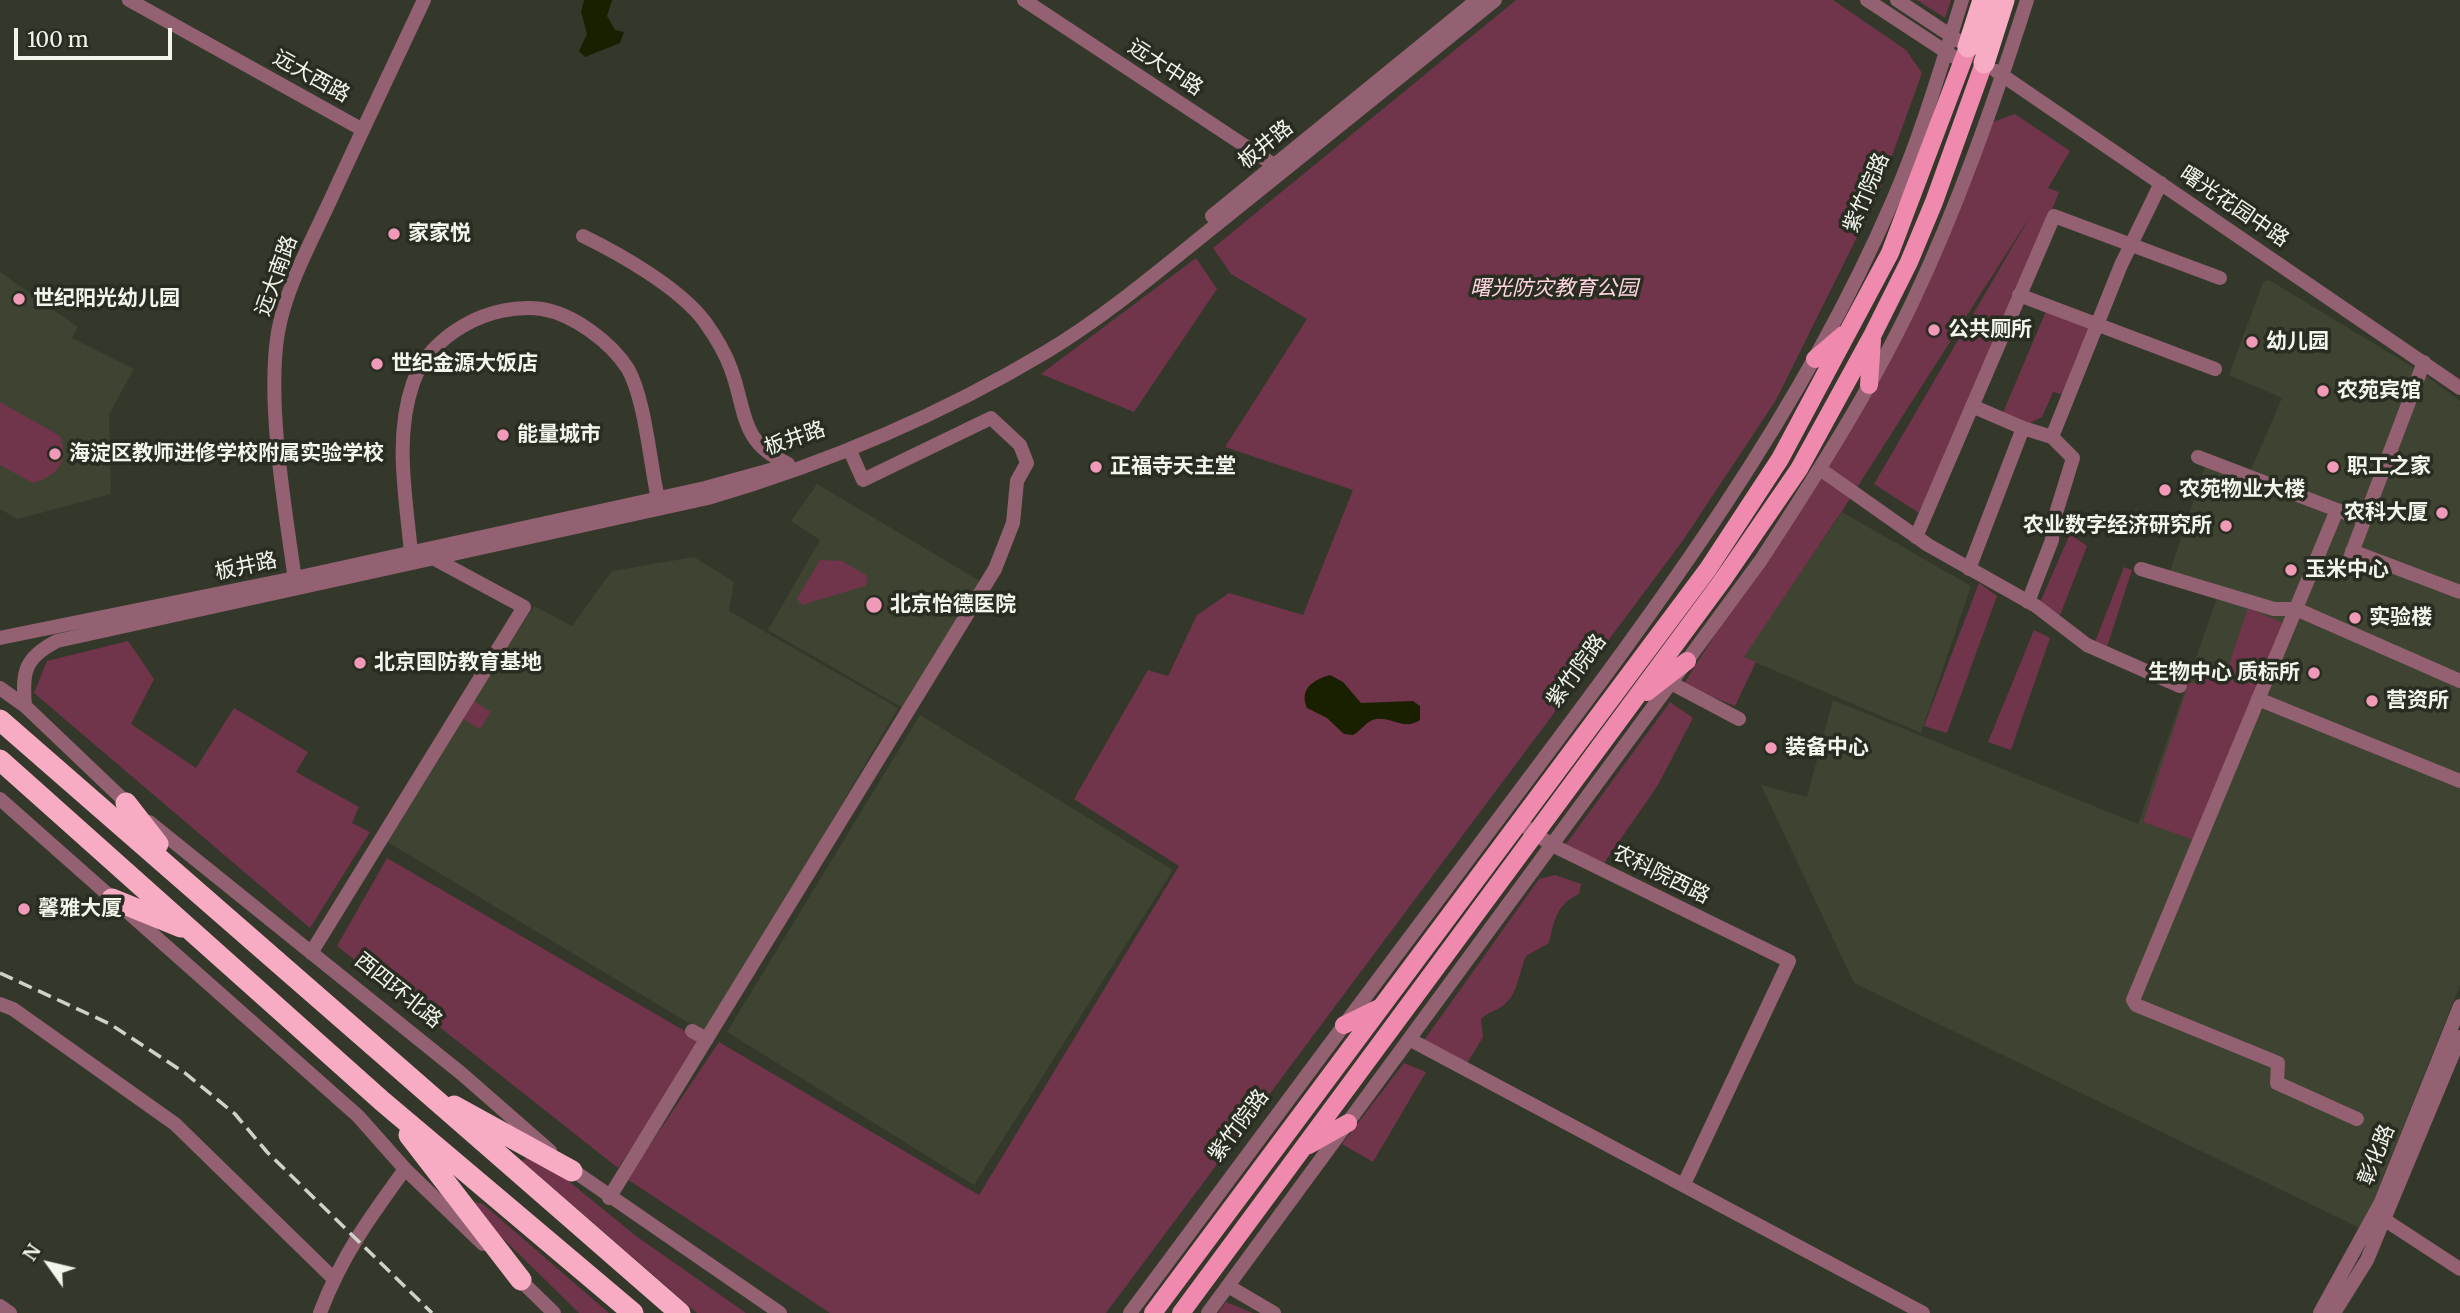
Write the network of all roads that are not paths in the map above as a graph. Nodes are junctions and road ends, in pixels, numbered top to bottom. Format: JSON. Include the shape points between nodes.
{"nodes":[{"id":1,"x":129,"y":0,"type":"edge"},
{"id":2,"x":424,"y":0,"type":"edge"},
{"id":3,"x":1024,"y":0,"type":"edge"},
{"id":4,"x":1477,"y":0,"type":"edge"},
{"id":5,"x":1495,"y":0,"type":"edge"},
{"id":6,"x":1867,"y":0,"type":"edge"},
{"id":7,"x":1896,"y":0,"type":"edge"},
{"id":8,"x":1962,"y":0,"type":"edge"},
{"id":9,"x":1983,"y":0,"type":"edge"},
{"id":10,"x":2004,"y":0,"type":"edge"},
{"id":11,"x":2027,"y":0,"type":"edge"},
{"id":12,"x":1946,"y":52,"type":"junction"},
{"id":13,"x":1966,"y":52,"type":"junction"},
{"id":14,"x":2003,"y":75,"type":"junction"},
{"id":15,"x":363,"y":130,"type":"junction"},
{"id":16,"x":1279,"y":168,"type":"junction"},
{"id":17,"x":2161,"y":183,"type":"junction"},
{"id":18,"x":583,"y":236,"type":"dead end"},
{"id":19,"x":2131,"y":244,"type":"junction"},
{"id":20,"x":2220,"y":278,"type":"dead end"},
{"id":21,"x":2020,"y":295,"type":"junction"},
{"id":22,"x":2099,"y":325,"type":"junction"},
{"id":23,"x":1854,"y":326,"type":"junction"},
{"id":24,"x":1873,"y":334,"type":"junction"},
{"id":25,"x":1815,"y":359,"type":"junction"},
{"id":26,"x":2424,"y":362,"type":"junction"},
{"id":27,"x":2215,"y":369,"type":"dead end"},
{"id":28,"x":1869,"y":385,"type":"junction"},
{"id":29,"x":2460,"y":388,"type":"edge"},
{"id":30,"x":1972,"y":406,"type":"junction"},
{"id":31,"x":2023,"y":428,"type":"junction"},
{"id":32,"x":2052,"y":437,"type":"junction"},
{"id":33,"x":850,"y":451,"type":"junction"},
{"id":34,"x":2198,"y":457,"type":"dead end"},
{"id":35,"x":788,"y":464,"type":"junction"},
{"id":36,"x":1820,"y":469,"type":"junction"},
{"id":37,"x":658,"y":499,"type":"junction"},
{"id":38,"x":2337,"y":510,"type":"junction"},
{"id":39,"x":2364,"y":519,"type":"junction"},
{"id":40,"x":1916,"y":537,"type":"junction"},
{"id":41,"x":2352,"y":551,"type":"junction"},
{"id":42,"x":423,"y":554,"type":"junction"},
{"id":43,"x":1969,"y":569,"type":"junction"},
{"id":44,"x":2141,"y":569,"type":"dead end"},
{"id":45,"x":2345,"y":571,"type":"dead end"},
{"id":46,"x":296,"y":583,"type":"junction"},
{"id":47,"x":2460,"y":592,"type":"edge"},
{"id":48,"x":2028,"y":602,"type":"junction"},
{"id":49,"x":2297,"y":610,"type":"junction"},
{"id":50,"x":0,"y":638,"type":"edge"},
{"id":51,"x":1687,"y":661,"type":"junction"},
{"id":52,"x":2460,"y":681,"type":"edge"},
{"id":53,"x":1671,"y":683,"type":"junction"},
{"id":54,"x":2180,"y":686,"type":"dead end"},
{"id":55,"x":0,"y":688,"type":"edge"},
{"id":56,"x":2258,"y":699,"type":"junction"},
{"id":57,"x":1630,"y":705,"type":"junction"},
{"id":58,"x":25,"y":706,"type":"junction"},
{"id":59,"x":1739,"y":719,"type":"dead end"},
{"id":60,"x":0,"y":720,"type":"edge"},
{"id":61,"x":0,"y":760,"type":"edge"},
{"id":62,"x":2460,"y":781,"type":"edge"},
{"id":63,"x":0,"y":799,"type":"edge"},
{"id":64,"x":125,"y":803,"type":"junction"},
{"id":65,"x":1511,"y":817,"type":"junction"},
{"id":66,"x":1534,"y":833,"type":"junction"},
{"id":67,"x":1552,"y":845,"type":"junction"},
{"id":68,"x":190,"y":884,"type":"junction"},
{"id":69,"x":112,"y":899,"type":"junction"},
{"id":70,"x":196,"y":933,"type":"junction"},
{"id":71,"x":312,"y":953,"type":"junction"},
{"id":72,"x":0,"y":1004,"type":"edge"},
{"id":73,"x":1382,"y":1006,"type":"junction"},
{"id":74,"x":2460,"y":1006,"type":"edge"},
{"id":75,"x":1344,"y":1025,"type":"junction"},
{"id":76,"x":692,"y":1031,"type":"dead end"},
{"id":77,"x":2460,"y":1037,"type":"edge"},
{"id":78,"x":1409,"y":1039,"type":"junction"},
{"id":79,"x":707,"y":1040,"type":"junction"},
{"id":80,"x":416,"y":1085,"type":"junction"},
{"id":81,"x":382,"y":1101,"type":"junction"},
{"id":82,"x":2357,"y":1119,"type":"dead end"},
{"id":83,"x":1348,"y":1123,"type":"junction"},
{"id":84,"x":1303,"y":1148,"type":"junction"},
{"id":85,"x":405,"y":1169,"type":"junction"},
{"id":86,"x":572,"y":1171,"type":"junction"},
{"id":87,"x":1684,"y":1184,"type":"junction"},
{"id":88,"x":609,"y":1198,"type":"junction"},
{"id":89,"x":2385,"y":1220,"type":"junction"},
{"id":90,"x":2460,"y":1269,"type":"edge"},
{"id":91,"x":333,"y":1278,"type":"junction"},
{"id":92,"x":521,"y":1280,"type":"junction"},
{"id":93,"x":1228,"y":1286,"type":"junction"},
{"id":94,"x":0,"y":1306,"type":"edge"},
{"id":95,"x":10,"y":1313,"type":"edge"},
{"id":96,"x":320,"y":1313,"type":"edge"},
{"id":97,"x":555,"y":1313,"type":"edge"},
{"id":98,"x":633,"y":1313,"type":"edge"},
{"id":99,"x":680,"y":1313,"type":"edge"},
{"id":100,"x":780,"y":1313,"type":"edge"},
{"id":101,"x":1130,"y":1313,"type":"edge"},
{"id":102,"x":1153,"y":1313,"type":"edge"},
{"id":103,"x":1181,"y":1313,"type":"edge"},
{"id":104,"x":1208,"y":1313,"type":"edge"},
{"id":105,"x":1274,"y":1313,"type":"edge"},
{"id":106,"x":1923,"y":1313,"type":"edge"},
{"id":107,"x":2320,"y":1313,"type":"edge"},
{"id":108,"x":2334,"y":1313,"type":"edge"}],
"edges":[{"from":1,"to":15,"type":"street","name":"远大西路"},
{"from":2,"to":15,"type":"street","name":"远大南路"},
{"from":3,"to":16,"type":"street","name":"远大中路"},
{"from":4,"to":16,"type":"street","name":"板井路"},
{"from":5,"to":16,"type":"street"},
{"from":6,"to":12,"type":"street"},
{"from":7,"to":13,"type":"street"},
{"from":8,"to":13,"type":"street","name":"紫竹院路"},
{"from":9,"to":13,"type":"highway","name":"紫竹院路"},
{"from":10,"to":13,"type":"highway","name":"紫竹院路"},
{"from":11,"to":14,"type":"street"},
{"from":12,"to":13,"type":"street"},
{"from":12,"to":25,"type":"street","name":"紫竹院路","via":[[1894,199]]},
{"from":13,"to":14,"type":"street","name":"曙光花园中路"},
{"from":13,"to":23,"type":"main road","name":"紫竹院路","via":[[1890,253]]},
{"from":13,"to":24,"type":"main road","name":"紫竹院路","via":[[1934,202]]},
{"from":14,"to":17,"type":"street","name":"曙光花园中路"},
{"from":14,"to":28,"type":"street","via":[[1946,226]]},
{"from":15,"to":46,"type":"street","name":"远大南路","via":[[292,287],[278,331],[277,425]]},
{"from":16,"to":33,"type":"street","via":[[1144,282],[1049,350],[980,390]]},
{"from":16,"to":35,"type":"street","name":"板井路","via":[[1119,292],[976,384],[888,427]]},
{"from":17,"to":19,"type":"street"},
{"from":17,"to":26,"type":"street","name":"曙光花园中路"},
{"from":18,"to":35,"type":"street","via":[[629,261],[703,319],[732,370],[744,422],[759,446]]},
{"from":19,"to":20,"type":"street"},
{"from":19,"to":21,"type":"street","via":[[2054,216]]},
{"from":19,"to":22,"type":"street"},
{"from":21,"to":22,"type":"street"},
{"from":21,"to":30,"type":"street"},
{"from":22,"to":27,"type":"street"},
{"from":22,"to":32,"type":"street"},
{"from":23,"to":25,"type":"main road"},
{"from":23,"to":65,"type":"main road","name":"紫竹院路","via":[[1780,459],[1708,569]]},
{"from":24,"to":28,"type":"main road"},
{"from":24,"to":57,"type":"main road","name":"紫竹院路","via":[[1799,469]]},
{"from":25,"to":65,"type":"street","name":"紫竹院路","via":[[1726,508]]},
{"from":26,"to":29,"type":"street","name":"曙光花园中路"},
{"from":26,"to":39,"type":"street"},
{"from":28,"to":36,"type":"street"},
{"from":30,"to":31,"type":"street"},
{"from":30,"to":40,"type":"street"},
{"from":31,"to":32,"type":"street"},
{"from":31,"to":43,"type":"street"},
{"from":32,"to":48,"type":"street","via":[[2073,458],[2052,540]]},
{"from":33,"to":42,"type":"street","via":[[708,498]]},
{"from":33,"to":79,"type":"street","via":[[863,480],[991,418],[1020,445],[1027,463],[1017,481],[1013,523],[995,569]]},
{"from":34,"to":38,"type":"street"},
{"from":35,"to":37,"type":"street","name":"板井路"},
{"from":36,"to":40,"type":"street"},
{"from":36,"to":51,"type":"street"},
{"from":37,"to":42,"type":"street","name":"板井路"},
{"from":37,"to":42,"type":"street","via":[[636,388],[612,350],[587,329],[545,309],[496,312],[451,332],[433,349],[414,381],[402,453]]},
{"from":38,"to":39,"type":"street"},
{"from":38,"to":49,"type":"street"},
{"from":39,"to":41,"type":"street"},
{"from":40,"to":43,"type":"street"},
{"from":41,"to":45,"type":"street"},
{"from":41,"to":47,"type":"street"},
{"from":42,"to":46,"type":"street"},
{"from":42,"to":46,"type":"street","name":"板井路"},
{"from":42,"to":71,"type":"street","via":[[524,607]]},
{"from":43,"to":48,"type":"street"},
{"from":44,"to":49,"type":"street","via":[[2230,598]]},
{"from":46,"to":50,"type":"street","name":"板井路"},
{"from":46,"to":58,"type":"street","via":[[57,641],[38,651],[22,675]]},
{"from":48,"to":54,"type":"street","via":[[2087,645]]},
{"from":49,"to":52,"type":"street"},
{"from":49,"to":56,"type":"street"},
{"from":51,"to":53,"type":"street"},
{"from":51,"to":57,"type":"main road"},
{"from":53,"to":59,"type":"street"},
{"from":53,"to":67,"type":"street"},
{"from":55,"to":58,"type":"street","name":"西四环北路"},
{"from":56,"to":62,"type":"street"},
{"from":56,"to":82,"type":"street","via":[[2133,1000],[2278,1063],[2277,1083]]},
{"from":57,"to":66,"type":"main road","name":"紫竹院路"},
{"from":58,"to":64,"type":"street","name":"西四环北路"},
{"from":60,"to":68,"type":"highway"},
{"from":61,"to":70,"type":"highway"},
{"from":63,"to":69,"type":"street"},
{"from":64,"to":68,"type":"highway"},
{"from":64,"to":71,"type":"street","name":"西四环北路"},
{"from":65,"to":66,"type":"street","name":"农科院西路"},
{"from":65,"to":73,"type":"main road","name":"紫竹院路"},
{"from":65,"to":75,"type":"street","name":"紫竹院路"},
{"from":66,"to":67,"type":"street","name":"农科院西路"},
{"from":66,"to":84,"type":"main road","name":"紫竹院路"},
{"from":67,"to":78,"type":"street"},
{"from":67,"to":87,"type":"street","name":"农科院西路","via":[[1789,961]]},
{"from":68,"to":80,"type":"highway"},
{"from":69,"to":70,"type":"highway"},
{"from":69,"to":85,"type":"street","via":[[358,1116]]},
{"from":70,"to":81,"type":"highway"},
{"from":71,"to":86,"type":"street","name":"西四环北路","via":[[462,1074]]},
{"from":72,"to":91,"type":"street","via":[[175,1124]]},
{"from":73,"to":75,"type":"main road"},
{"from":73,"to":102,"type":"main road","name":"紫竹院路"},
{"from":74,"to":107,"type":"street","name":"彰化路","via":[[2379,1204]]},
{"from":75,"to":101,"type":"street","name":"紫竹院路"},
{"from":76,"to":79,"type":"street"},
{"from":77,"to":89,"type":"street","name":"彰化路"},
{"from":78,"to":83,"type":"street"},
{"from":78,"to":87,"type":"street"},
{"from":79,"to":88,"type":"street"},
{"from":80,"to":86,"type":"highway"},
{"from":80,"to":99,"type":"highway"},
{"from":81,"to":92,"type":"highway"},
{"from":81,"to":98,"type":"highway"},
{"from":83,"to":84,"type":"main road"},
{"from":83,"to":93,"type":"street"},
{"from":84,"to":103,"type":"main road","name":"紫竹院路"},
{"from":85,"to":91,"type":"street","via":[[355,1237]]},
{"from":85,"to":92,"type":"street"},
{"from":86,"to":88,"type":"street","name":"西四环北路"},
{"from":87,"to":106,"type":"street"},
{"from":88,"to":100,"type":"street","name":"西四环北路"},
{"from":89,"to":90,"type":"street"},
{"from":89,"to":108,"type":"street","name":"彰化路"},
{"from":91,"to":96,"type":"street"},
{"from":92,"to":97,"type":"street"},
{"from":93,"to":104,"type":"street"},
{"from":93,"to":105,"type":"street"},
{"from":94,"to":95,"type":"street"}]}
